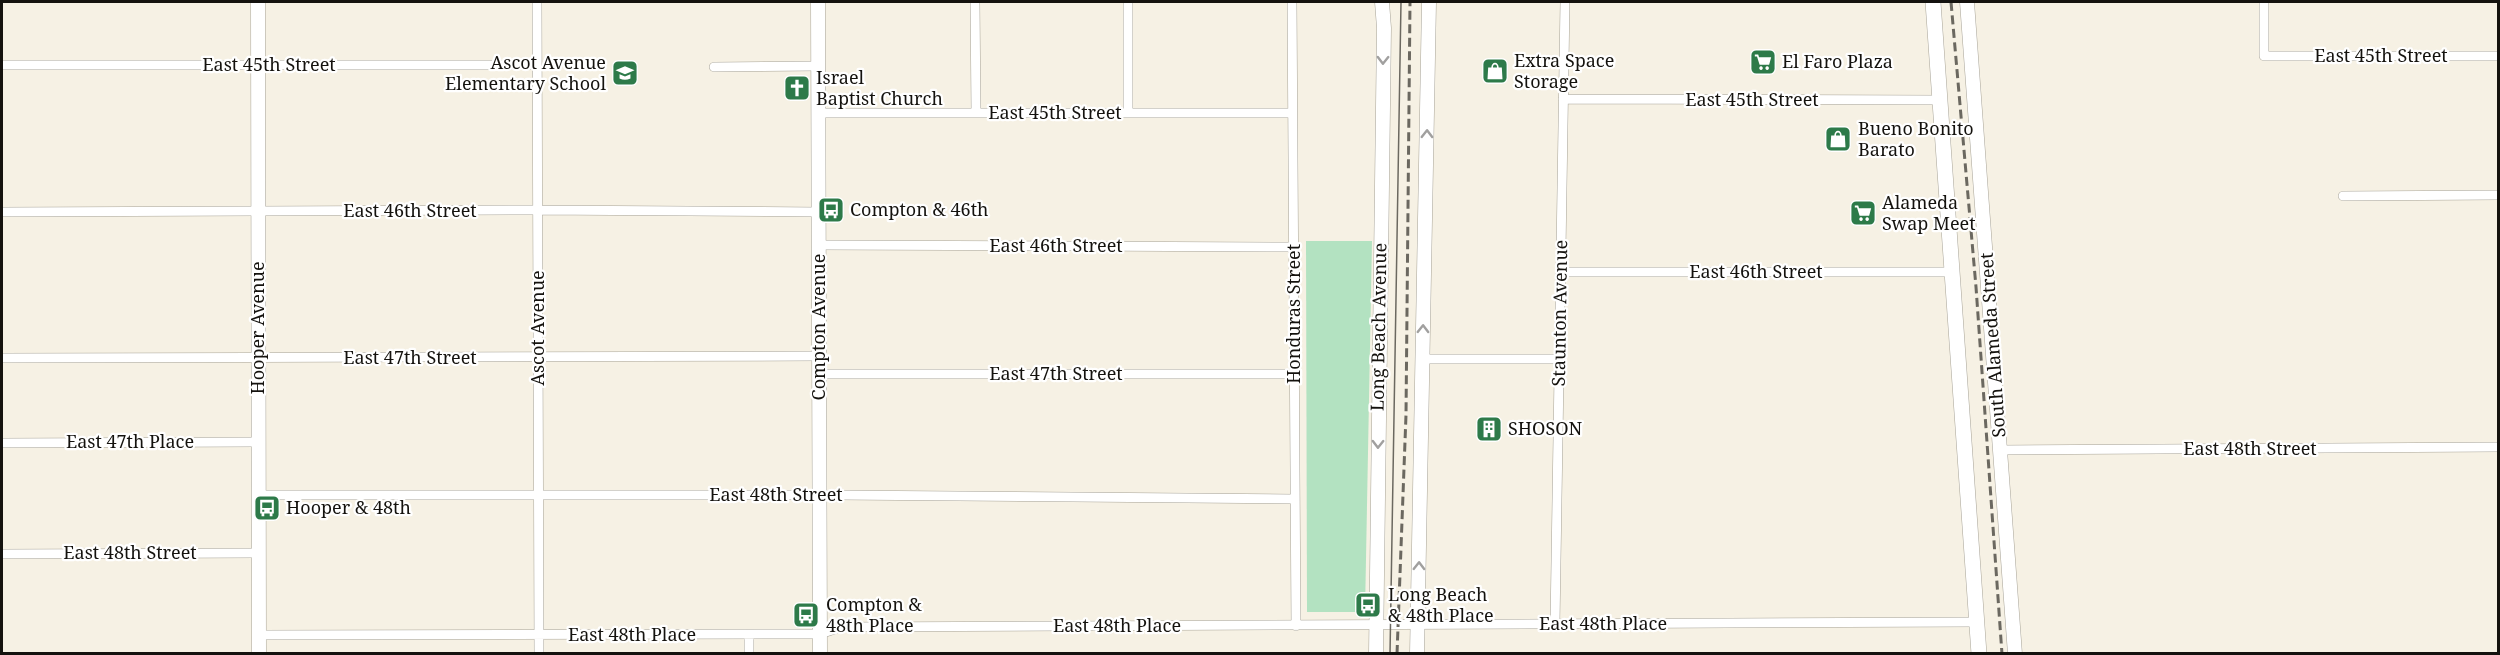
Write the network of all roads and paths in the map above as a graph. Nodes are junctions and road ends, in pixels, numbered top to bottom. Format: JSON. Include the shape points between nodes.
{"nodes":[{"id":1,"x":258,"y":2,"type":"edge"},
{"id":2,"x":537,"y":2,"type":"edge"},
{"id":3,"x":818,"y":2,"type":"edge"},
{"id":4,"x":975,"y":2,"type":"edge"},
{"id":5,"x":1128,"y":2,"type":"edge"},
{"id":6,"x":1292,"y":2,"type":"edge"},
{"id":7,"x":1382,"y":2,"type":"edge"},
{"id":8,"x":1429,"y":2,"type":"edge"},
{"id":9,"x":1565,"y":2,"type":"edge"},
{"id":10,"x":1933,"y":2,"type":"edge"},
{"id":11,"x":1967,"y":2,"type":"edge"},
{"id":12,"x":2264,"y":2,"type":"edge"},
{"id":13,"x":2499,"y":56,"type":"edge"},
{"id":14,"x":2,"y":64,"type":"edge"},
{"id":15,"x":258,"y":65,"type":"junction"},
{"id":16,"x":537,"y":65,"type":"junction"},
{"id":17,"x":818,"y":66,"type":"junction"},
{"id":18,"x":714,"y":67,"type":"dead end"},
{"id":19,"x":1563,"y":99,"type":"junction"},
{"id":20,"x":1940,"y":100,"type":"junction"},
{"id":21,"x":819,"y":113,"type":"junction"},
{"id":22,"x":975,"y":113,"type":"junction"},
{"id":23,"x":1128,"y":113,"type":"junction"},
{"id":24,"x":1292,"y":113,"type":"junction"},
{"id":25,"x":2343,"y":195,"type":"dead end"},
{"id":26,"x":2499,"y":195,"type":"edge"},
{"id":27,"x":538,"y":210,"type":"junction"},
{"id":28,"x":2,"y":212,"type":"edge"},
{"id":29,"x":258,"y":212,"type":"junction"},
{"id":30,"x":819,"y":212,"type":"junction"},
{"id":31,"x":819,"y":245,"type":"junction"},
{"id":32,"x":1293,"y":247,"type":"junction"},
{"id":33,"x":1560,"y":272,"type":"junction"},
{"id":34,"x":1952,"y":272,"type":"junction"},
{"id":35,"x":818,"y":356,"type":"junction"},
{"id":36,"x":2,"y":357,"type":"edge"},
{"id":37,"x":538,"y":357,"type":"junction"},
{"id":38,"x":258,"y":358,"type":"junction"},
{"id":39,"x":1423,"y":359,"type":"junction"},
{"id":40,"x":1559,"y":359,"type":"junction"},
{"id":41,"x":818,"y":374,"type":"junction"},
{"id":42,"x":1294,"y":374,"type":"junction"},
{"id":43,"x":2,"y":442,"type":"edge"},
{"id":44,"x":258,"y":442,"type":"junction"},
{"id":45,"x":2499,"y":447,"type":"edge"},
{"id":46,"x":2001,"y":450,"type":"junction"},
{"id":47,"x":259,"y":495,"type":"junction"},
{"id":48,"x":819,"y":495,"type":"junction"},
{"id":49,"x":538,"y":496,"type":"junction"},
{"id":50,"x":1294,"y":499,"type":"junction"},
{"id":51,"x":259,"y":553,"type":"junction"},
{"id":52,"x":2,"y":554,"type":"edge"},
{"id":53,"x":1976,"y":622,"type":"junction"},
{"id":54,"x":1555,"y":624,"type":"junction"},
{"id":55,"x":1417,"y":625,"type":"junction"},
{"id":56,"x":1296,"y":626,"type":"junction"},
{"id":57,"x":1376,"y":626,"type":"junction"},
{"id":58,"x":820,"y":634,"type":"junction"},
{"id":59,"x":259,"y":635,"type":"junction"},
{"id":60,"x":749,"y":635,"type":"junction"},
{"id":61,"x":540,"y":636,"type":"junction"},
{"id":62,"x":259,"y":654,"type":"edge"},
{"id":63,"x":540,"y":654,"type":"edge"},
{"id":64,"x":749,"y":654,"type":"edge"},
{"id":65,"x":820,"y":654,"type":"edge"},
{"id":66,"x":1376,"y":654,"type":"edge"},
{"id":67,"x":1417,"y":654,"type":"edge"},
{"id":68,"x":1978,"y":654,"type":"edge"},
{"id":69,"x":2015,"y":654,"type":"edge"}],
"edges":[{"from":1,"to":15,"type":"street","name":"Hooper Avenue"},
{"from":2,"to":16,"type":"street","name":"Ascot Avenue"},
{"from":3,"to":17,"type":"street","name":"Compton Avenue"},
{"from":4,"to":22,"type":"street"},
{"from":5,"to":23,"type":"street"},
{"from":6,"to":24,"type":"street","name":"Honduras Street"},
{"from":7,"to":57,"type":"street","name":"Long Beach Avenue","one_way":true},
{"from":39,"to":8,"type":"street","one_way":true},
{"from":9,"to":19,"type":"street","name":"Staunton Avenue"},
{"from":10,"to":20,"type":"main road","name":"South Alameda Street"},
{"from":11,"to":46,"type":"street","name":"South Alameda Street"},
{"from":12,"to":13,"type":"street","name":"East 45th Street","via":[[2264,56]]},
{"from":14,"to":15,"type":"street","name":"East 45th Street"},
{"from":15,"to":16,"type":"street","name":"East 45th Street"},
{"from":15,"to":29,"type":"street","name":"Hooper Avenue"},
{"from":16,"to":27,"type":"street","name":"Ascot Avenue"},
{"from":17,"to":18,"type":"street"},
{"from":17,"to":21,"type":"street","name":"Compton Avenue"},
{"from":19,"to":20,"type":"street","name":"East 45th Street"},
{"from":19,"to":33,"type":"street","name":"Staunton Avenue"},
{"from":20,"to":34,"type":"main road","name":"South Alameda Street"},
{"from":21,"to":22,"type":"street","name":"East 45th Street"},
{"from":21,"to":30,"type":"street","name":"Compton Avenue"},
{"from":22,"to":23,"type":"street","name":"East 45th Street"},
{"from":23,"to":24,"type":"street","name":"East 45th Street"},
{"from":24,"to":32,"type":"street","name":"Honduras Street"},
{"from":25,"to":26,"type":"street"},
{"from":27,"to":29,"type":"street","name":"East 46th Street"},
{"from":27,"to":30,"type":"street","name":"East 46th Street"},
{"from":27,"to":37,"type":"street","name":"Ascot Avenue"},
{"from":28,"to":29,"type":"street","name":"East 46th Street"},
{"from":29,"to":38,"type":"street","name":"Hooper Avenue"},
{"from":30,"to":31,"type":"street","name":"Compton Avenue"},
{"from":31,"to":32,"type":"street","name":"East 46th Street"},
{"from":31,"to":35,"type":"street","name":"Compton Avenue"},
{"from":32,"to":42,"type":"street","name":"Honduras Street"},
{"from":33,"to":34,"type":"street","name":"East 46th Street"},
{"from":33,"to":40,"type":"street","name":"Staunton Avenue"},
{"from":34,"to":53,"type":"main road","name":"South Alameda Street"},
{"from":35,"to":37,"type":"street","name":"East 47th Street"},
{"from":35,"to":41,"type":"street","name":"Compton Avenue"},
{"from":36,"to":38,"type":"street","name":"East 47th Street"},
{"from":37,"to":38,"type":"street","name":"East 47th Street"},
{"from":37,"to":49,"type":"street","name":"Ascot Avenue"},
{"from":38,"to":44,"type":"street","name":"Hooper Avenue"},
{"from":39,"to":40,"type":"street"},
{"from":55,"to":39,"type":"street","one_way":true},
{"from":40,"to":54,"type":"street","name":"Staunton Avenue"},
{"from":41,"to":42,"type":"street","name":"East 47th Street"},
{"from":41,"to":48,"type":"street","name":"Compton Avenue"},
{"from":42,"to":50,"type":"street","name":"Honduras Street"},
{"from":43,"to":44,"type":"street","name":"East 47th Place"},
{"from":44,"to":47,"type":"street","name":"Hooper Avenue"},
{"from":45,"to":46,"type":"street","name":"East 48th Street"},
{"from":46,"to":69,"type":"street","name":"South Alameda Street"},
{"from":47,"to":49,"type":"street","name":"East 48th Street"},
{"from":47,"to":51,"type":"street","name":"Hooper Avenue"},
{"from":48,"to":49,"type":"street","name":"East 48th Street"},
{"from":48,"to":50,"type":"street","name":"East 48th Street"},
{"from":48,"to":58,"type":"street","name":"Compton Avenue"},
{"from":49,"to":61,"type":"street","name":"Ascot Avenue"},
{"from":50,"to":56,"type":"street","name":"Honduras Street"},
{"from":51,"to":52,"type":"street","name":"East 48th Street"},
{"from":51,"to":59,"type":"street","name":"Hooper Avenue"},
{"from":53,"to":54,"type":"street","name":"East 48th Place"},
{"from":53,"to":68,"type":"main road","name":"South Alameda Street"},
{"from":54,"to":55,"type":"street","name":"East 48th Place"},
{"from":55,"to":57,"type":"street","name":"East 48th Place"},
{"from":55,"to":67,"type":"street"},
{"from":56,"to":57,"type":"street","name":"East 48th Place"},
{"from":56,"to":58,"type":"street","name":"East 48th Place","via":[[841,627]]},
{"from":57,"to":66,"type":"street","name":"Long Beach Avenue"},
{"from":58,"to":60,"type":"street","name":"East 48th Place"},
{"from":58,"to":65,"type":"street","name":"Compton Avenue"},
{"from":59,"to":61,"type":"street","name":"East 48th Place"},
{"from":59,"to":62,"type":"street","name":"Hooper Avenue"},
{"from":60,"to":61,"type":"street","name":"East 48th Place"},
{"from":60,"to":64,"type":"street"},
{"from":61,"to":63,"type":"street","name":"Ascot Avenue"}]}
